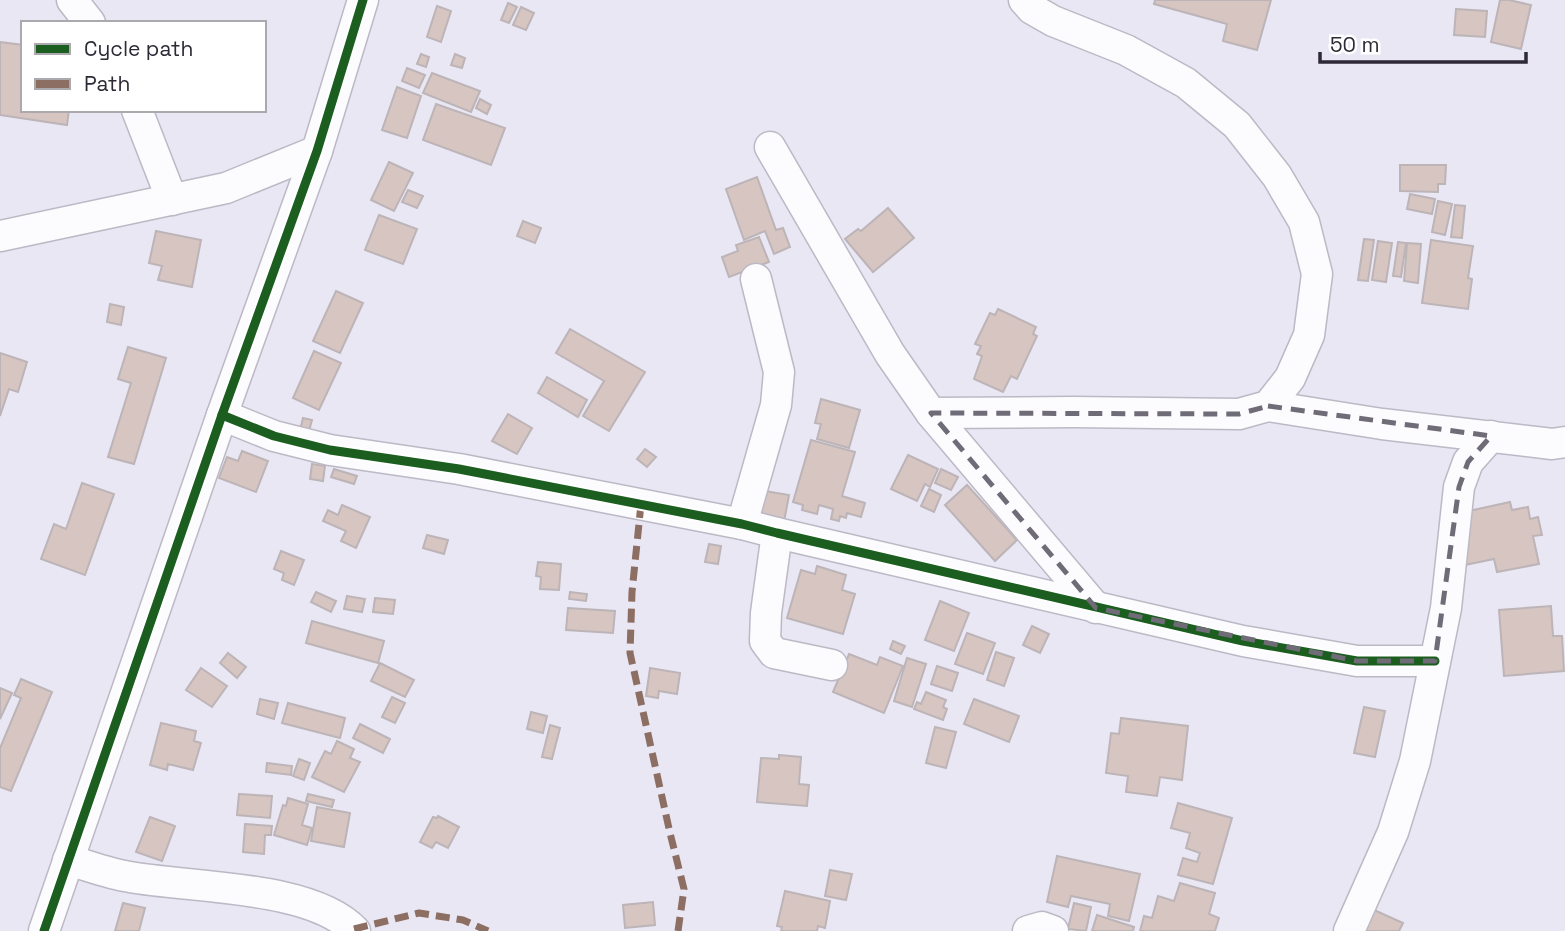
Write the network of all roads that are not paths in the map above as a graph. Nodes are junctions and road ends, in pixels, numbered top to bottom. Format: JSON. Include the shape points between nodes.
{"nodes":[{"id":1,"x":72,"y":0,"type":"edge"},
{"id":2,"x":363,"y":0,"type":"edge"},
{"id":3,"x":1024,"y":0,"type":"edge"},
{"id":4,"x":88,"y":21,"type":"edge"},
{"id":5,"x":138,"y":112,"type":"edge"},
{"id":6,"x":770,"y":147,"type":"dead end"},
{"id":7,"x":317,"y":151,"type":"junction"},
{"id":8,"x":172,"y":200,"type":"junction"},
{"id":9,"x":0,"y":236,"type":"edge"},
{"id":10,"x":756,"y":279,"type":"dead end"},
{"id":11,"x":1268,"y":406,"type":"junction"},
{"id":12,"x":931,"y":413,"type":"junction"},
{"id":13,"x":222,"y":415,"type":"junction"},
{"id":14,"x":1491,"y":436,"type":"junction"},
{"id":15,"x":1565,"y":442,"type":"edge"},
{"id":16,"x":742,"y":524,"type":"junction"},
{"id":17,"x":777,"y":533,"type":"junction"},
{"id":18,"x":1096,"y":608,"type":"junction"},
{"id":19,"x":1435,"y":661,"type":"junction"},
{"id":20,"x":832,"y":665,"type":"dead end"},
{"id":21,"x":68,"y":860,"type":"junction"},
{"id":22,"x":44,"y":931,"type":"edge"},
{"id":23,"x":355,"y":931,"type":"edge"},
{"id":24,"x":1028,"y":931,"type":"edge"},
{"id":25,"x":1053,"y":931,"type":"edge"},
{"id":26,"x":1349,"y":931,"type":"edge"}],
"edges":[{"from":1,"to":4,"type":"street"},
{"from":2,"to":7,"type":"street"},
{"from":3,"to":11,"type":"street","via":[[1053,21],[1126,50],[1186,83],[1237,125],[1277,176],[1304,222],[1317,274],[1309,335],[1290,378]]},
{"from":5,"to":8,"type":"street"},
{"from":6,"to":12,"type":"street","via":[[890,354]]},
{"from":7,"to":8,"type":"street","via":[[226,188]]},
{"from":7,"to":13,"type":"street"},
{"from":8,"to":9,"type":"street"},
{"from":10,"to":16,"type":"street","via":[[779,372],[776,405]]},
{"from":11,"to":12,"type":"street","via":[[1239,414]]},
{"from":11,"to":14,"type":"street"},
{"from":12,"to":18,"type":"street"},
{"from":13,"to":16,"type":"street","via":[[274,436],[330,450],[459,469]]},
{"from":13,"to":21,"type":"street"},
{"from":14,"to":15,"type":"street"},
{"from":14,"to":19,"type":"street","via":[[1468,462],[1459,487],[1446,608]]},
{"from":16,"to":17,"type":"street"},
{"from":17,"to":18,"type":"street"},
{"from":17,"to":20,"type":"street","via":[[765,641],[774,653]]},
{"from":18,"to":19,"type":"street","via":[[1357,661]]},
{"from":19,"to":26,"type":"street","via":[[1415,761],[1393,832]]},
{"from":21,"to":22,"type":"street"},
{"from":21,"to":23,"type":"street","via":[[129,877],[306,902],[331,912]]},
{"from":24,"to":25,"type":"street","via":[[1042,927]]}]}
